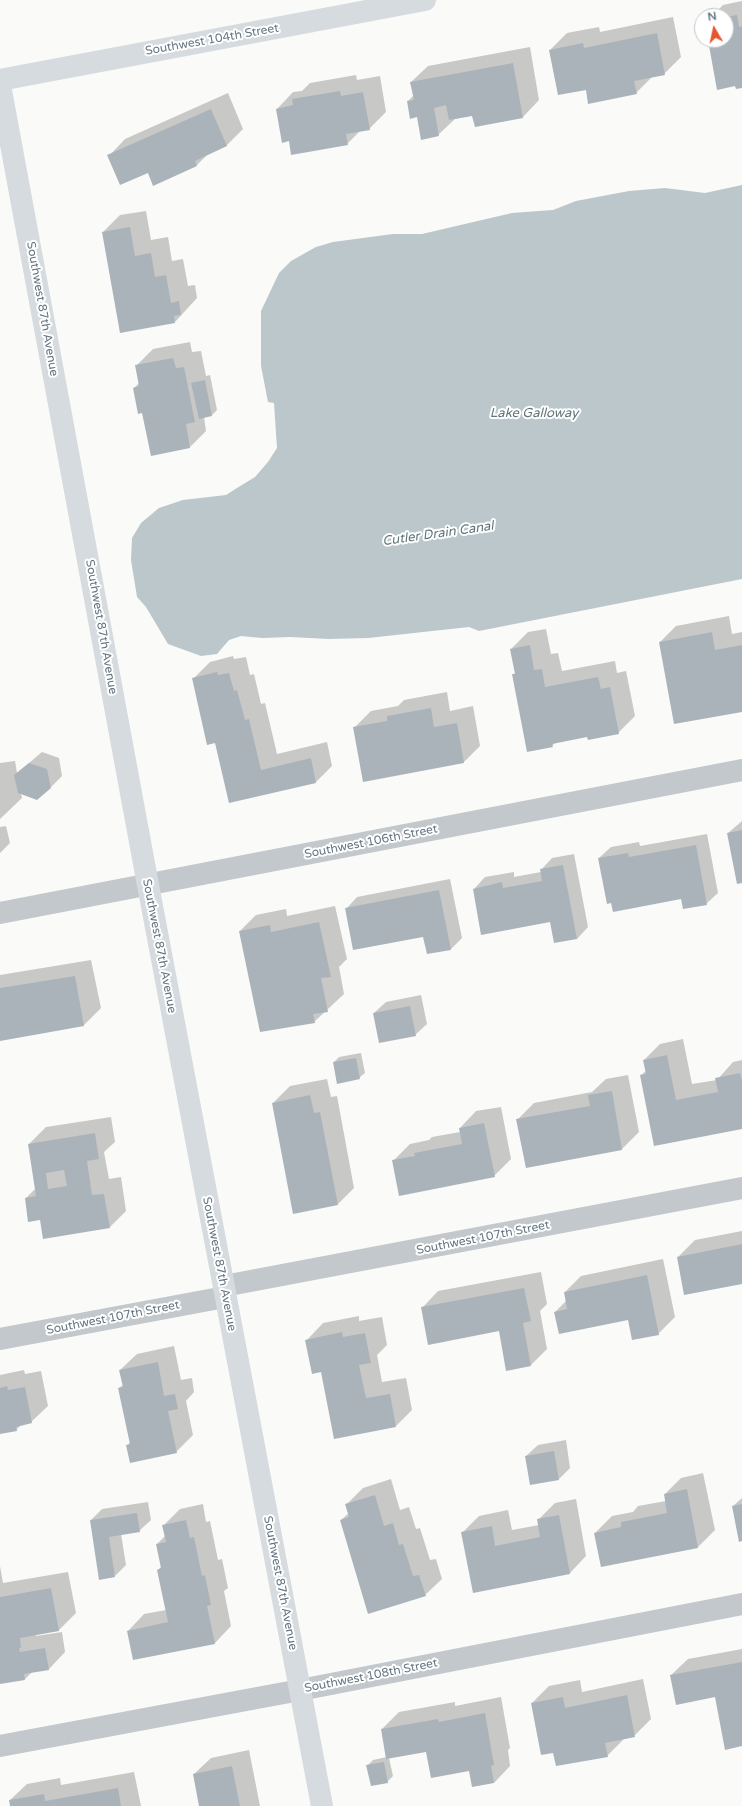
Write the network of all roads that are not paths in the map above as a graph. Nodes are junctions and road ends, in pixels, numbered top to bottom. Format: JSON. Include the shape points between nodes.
{"nodes":[{"id":1,"x":425,"y":0,"type":"edge"},
{"id":2,"x":0,"y":80,"type":"edge"},
{"id":3,"x":0,"y":85,"type":"edge"},
{"id":4,"x":742,"y":770,"type":"edge"},
{"id":5,"x":148,"y":884,"type":"junction"},
{"id":6,"x":0,"y":913,"type":"edge"},
{"id":7,"x":742,"y":1188,"type":"edge"},
{"id":8,"x":225,"y":1292,"type":"junction"},
{"id":9,"x":0,"y":1339,"type":"edge"},
{"id":10,"x":742,"y":1604,"type":"edge"},
{"id":11,"x":300,"y":1690,"type":"junction"},
{"id":12,"x":0,"y":1746,"type":"edge"},
{"id":13,"x":322,"y":1806,"type":"edge"}],
"edges":[{"from":1,"to":2,"type":"main road","name":"Southwest 104th Street"},
{"from":3,"to":5,"type":"main road","name":"Southwest 87th Avenue"},
{"from":4,"to":5,"type":"street","name":"Southwest 106th Street"},
{"from":5,"to":6,"type":"street","name":"Southwest 106th Street"},
{"from":5,"to":8,"type":"main road","name":"Southwest 87th Avenue"},
{"from":7,"to":8,"type":"street","name":"Southwest 107th Street"},
{"from":8,"to":9,"type":"street","name":"Southwest 107th Street"},
{"from":8,"to":11,"type":"main road","name":"Southwest 87th Avenue"},
{"from":10,"to":11,"type":"street","name":"Southwest 108th Street"},
{"from":11,"to":12,"type":"street","name":"Southwest 108th Street"},
{"from":11,"to":13,"type":"main road","name":"Southwest 87th Avenue"}]}
